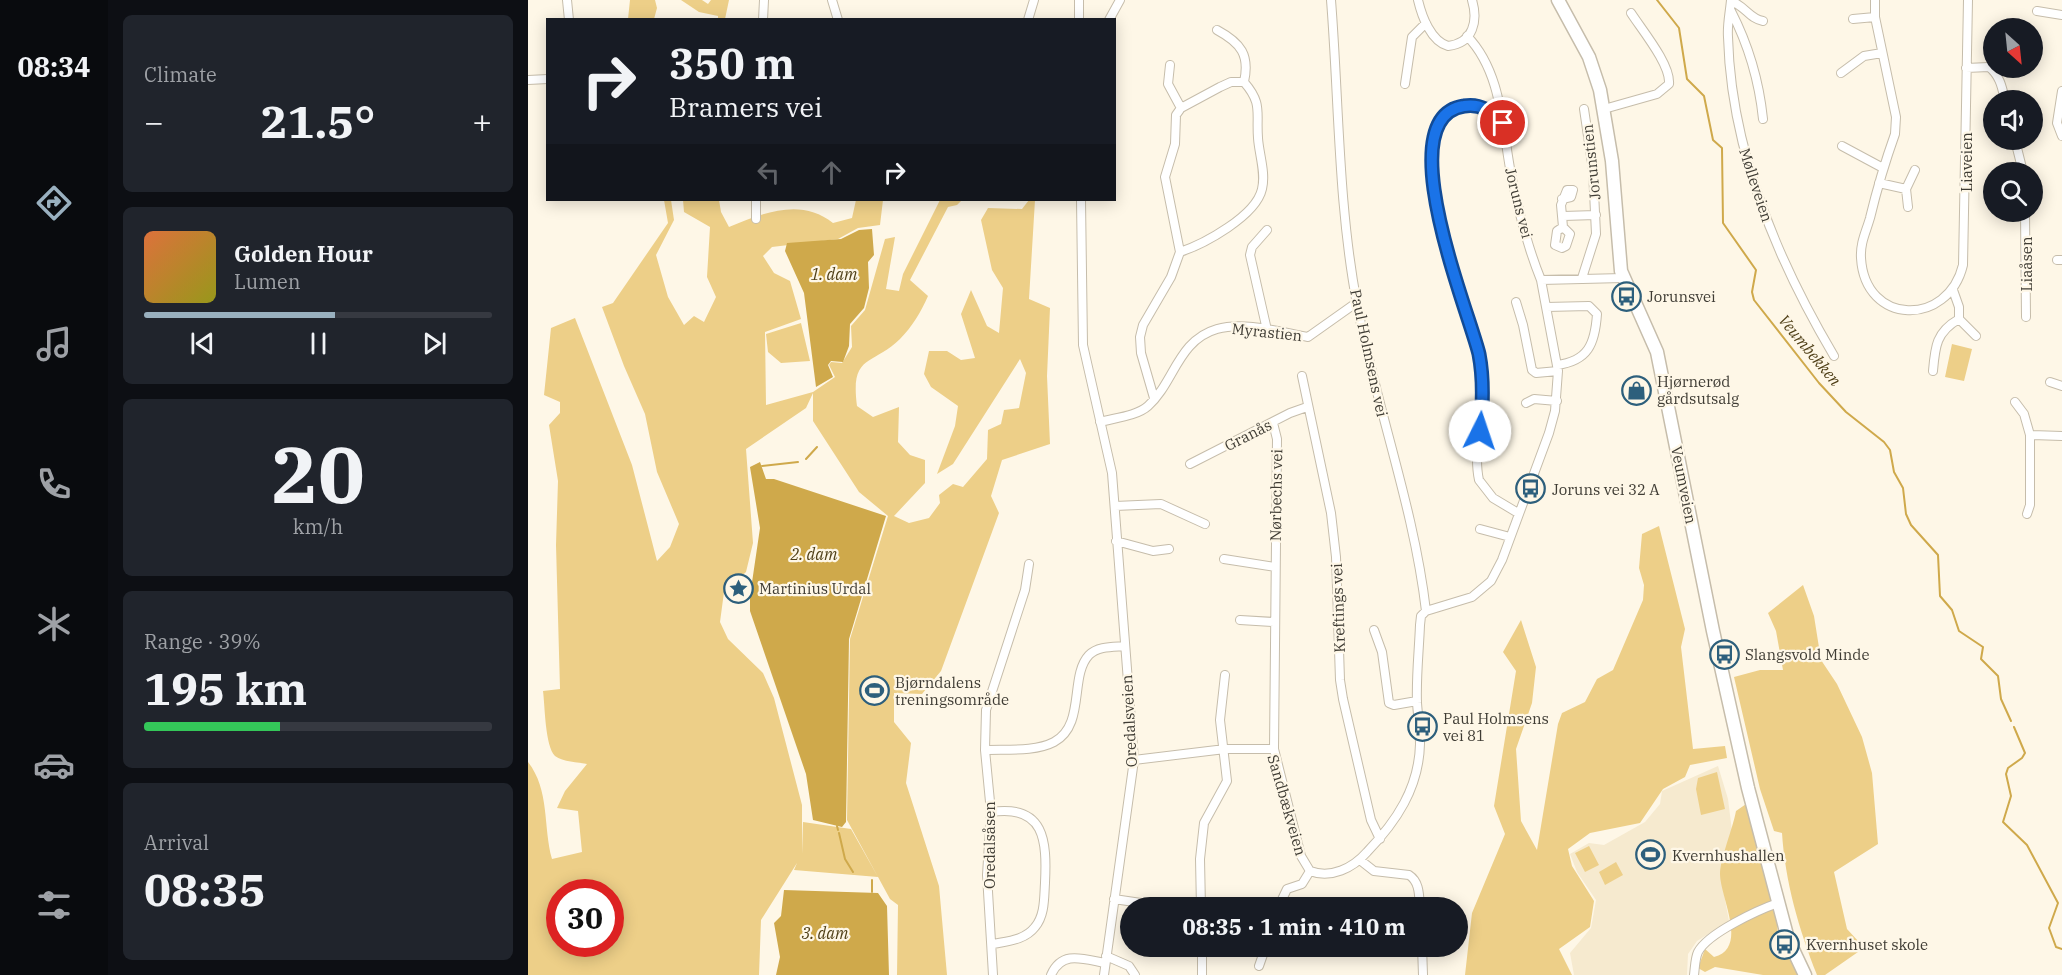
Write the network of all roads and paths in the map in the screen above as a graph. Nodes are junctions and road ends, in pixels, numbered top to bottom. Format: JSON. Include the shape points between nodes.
{"nodes":[{"id":1,"x":567,"y":0,"type":"edge"},
{"id":2,"x":764,"y":0,"type":"edge"},
{"id":3,"x":832,"y":0,"type":"edge"},
{"id":4,"x":1034,"y":0,"type":"edge"},
{"id":5,"x":1079,"y":0,"type":"edge"},
{"id":6,"x":1120,"y":0,"type":"edge"},
{"id":7,"x":1331,"y":0,"type":"edge"},
{"id":8,"x":1418,"y":0,"type":"edge"},
{"id":9,"x":1472,"y":0,"type":"edge"},
{"id":10,"x":1558,"y":0,"type":"edge"},
{"id":11,"x":1968,"y":0,"type":"edge"},
{"id":12,"x":1731,"y":3,"type":"edge"},
{"id":13,"x":1874,"y":3,"type":"edge"},
{"id":14,"x":2037,"y":11,"type":"dead end"},
{"id":15,"x":1631,"y":14,"type":"dead end"},
{"id":16,"x":2062,"y":15,"type":"edge"},
{"id":17,"x":1875,"y":16,"type":"junction"},
{"id":18,"x":569,"y":18,"type":"edge"},
{"id":19,"x":763,"y":18,"type":"edge"},
{"id":20,"x":837,"y":18,"type":"edge"},
{"id":21,"x":1029,"y":18,"type":"edge"},
{"id":22,"x":1079,"y":18,"type":"edge"},
{"id":23,"x":1110,"y":18,"type":"edge"},
{"id":24,"x":1853,"y":19,"type":"dead end"},
{"id":25,"x":1763,"y":21,"type":"dead end"},
{"id":26,"x":1426,"y":23,"type":"junction"},
{"id":27,"x":1217,"y":30,"type":"dead end"},
{"id":28,"x":1467,"y":36,"type":"junction"},
{"id":29,"x":1882,"y":53,"type":"junction"},
{"id":30,"x":1170,"y":65,"type":"dead end"},
{"id":31,"x":1966,"y":68,"type":"junction"},
{"id":32,"x":1841,"y":73,"type":"dead end"},
{"id":33,"x":546,"y":79,"type":"edge"},
{"id":34,"x":528,"y":80,"type":"edge"},
{"id":35,"x":1244,"y":82,"type":"junction"},
{"id":36,"x":1406,"y":84,"type":"dead end"},
{"id":37,"x":2001,"y":90,"type":"edge"},
{"id":38,"x":2062,"y":91,"type":"edge"},
{"id":39,"x":1497,"y":96,"type":"junction"},
{"id":40,"x":1180,"y":108,"type":"junction"},
{"id":41,"x":1485,"y":108,"type":"junction"},
{"id":42,"x":1584,"y":109,"type":"dead end"},
{"id":43,"x":1604,"y":109,"type":"junction"},
{"id":44,"x":1763,"y":119,"type":"dead end"},
{"id":45,"x":1503,"y":123,"type":"junction"},
{"id":46,"x":2062,"y":136,"type":"edge"},
{"id":47,"x":1842,"y":146,"type":"dead end"},
{"id":48,"x":1883,"y":168,"type":"junction"},
{"id":49,"x":1915,"y":170,"type":"dead end"},
{"id":50,"x":1879,"y":183,"type":"junction"},
{"id":51,"x":1906,"y":189,"type":"junction"},
{"id":52,"x":1562,"y":199,"type":"dead end"},
{"id":53,"x":756,"y":201,"type":"edge"},
{"id":54,"x":1081,"y":201,"type":"edge"},
{"id":55,"x":1908,"y":207,"type":"dead end"},
{"id":56,"x":1596,"y":215,"type":"junction"},
{"id":57,"x":1563,"y":216,"type":"junction"},
{"id":58,"x":756,"y":219,"type":"dead end"},
{"id":59,"x":2025,"y":222,"type":"edge"},
{"id":60,"x":1563,"y":227,"type":"dead end"},
{"id":61,"x":1268,"y":230,"type":"dead end"},
{"id":62,"x":1180,"y":252,"type":"junction"},
{"id":63,"x":1582,"y":278,"type":"junction"},
{"id":64,"x":1623,"y":278,"type":"junction"},
{"id":65,"x":1541,"y":280,"type":"junction"},
{"id":66,"x":1953,"y":290,"type":"junction"},
{"id":67,"x":1516,"y":302,"type":"dead end"},
{"id":68,"x":1356,"y":303,"type":"junction"},
{"id":69,"x":1546,"y":307,"type":"junction"},
{"id":70,"x":2026,"y":317,"type":"dead end"},
{"id":71,"x":1959,"y":320,"type":"junction"},
{"id":72,"x":1267,"y":330,"type":"junction"},
{"id":73,"x":1976,"y":336,"type":"dead end"},
{"id":74,"x":1834,"y":356,"type":"dead end"},
{"id":75,"x":1557,"y":368,"type":"junction"},
{"id":76,"x":1933,"y":371,"type":"dead end"},
{"id":77,"x":1302,"y":376,"type":"dead end"},
{"id":78,"x":2050,"y":382,"type":"dead end"},
{"id":79,"x":2062,"y":386,"type":"edge"},
{"id":80,"x":1154,"y":398,"type":"junction"},
{"id":81,"x":1557,"y":401,"type":"junction"},
{"id":82,"x":2015,"y":402,"type":"dead end"},
{"id":83,"x":1526,"y":403,"type":"dead end"},
{"id":84,"x":1307,"y":407,"type":"junction"},
{"id":85,"x":1100,"y":422,"type":"junction"},
{"id":86,"x":1273,"y":423,"type":"junction"},
{"id":87,"x":2030,"y":435,"type":"junction"},
{"id":88,"x":2062,"y":436,"type":"edge"},
{"id":89,"x":1190,"y":464,"type":"dead end"},
{"id":90,"x":1115,"y":506,"type":"junction"},
{"id":91,"x":1518,"y":513,"type":"junction"},
{"id":92,"x":2027,"y":514,"type":"dead end"},
{"id":93,"x":1205,"y":524,"type":"dead end"},
{"id":94,"x":1480,"y":529,"type":"dead end"},
{"id":95,"x":1510,"y":537,"type":"junction"},
{"id":96,"x":1116,"y":542,"type":"junction"},
{"id":97,"x":1169,"y":549,"type":"dead end"},
{"id":98,"x":1224,"y":559,"type":"dead end"},
{"id":99,"x":1029,"y":564,"type":"dead end"},
{"id":100,"x":1275,"y":567,"type":"junction"},
{"id":101,"x":1426,"y":611,"type":"junction"},
{"id":102,"x":1240,"y":620,"type":"dead end"},
{"id":103,"x":1274,"y":622,"type":"junction"},
{"id":104,"x":1374,"y":630,"type":"dead end"},
{"id":105,"x":1125,"y":646,"type":"junction"},
{"id":106,"x":1224,"y":675,"type":"dead end"},
{"id":107,"x":1417,"y":701,"type":"junction"},
{"id":108,"x":1225,"y":749,"type":"junction"},
{"id":109,"x":1274,"y":749,"type":"junction"},
{"id":110,"x":985,"y":750,"type":"junction"},
{"id":111,"x":1134,"y":759,"type":"junction"},
{"id":112,"x":991,"y":812,"type":"junction"},
{"id":113,"x":1380,"y":839,"type":"junction"},
{"id":114,"x":1360,"y":860,"type":"junction"},
{"id":115,"x":1310,"y":871,"type":"junction"},
{"id":116,"x":1201,"y":897,"type":"edge"},
{"id":117,"x":1283,"y":897,"type":"edge"},
{"id":118,"x":1419,"y":897,"type":"edge"},
{"id":119,"x":1114,"y":899,"type":"junction"},
{"id":120,"x":1120,"y":900,"type":"edge"},
{"id":121,"x":1778,"y":903,"type":"junction"},
{"id":122,"x":993,"y":944,"type":"junction"},
{"id":123,"x":1202,"y":957,"type":"edge"},
{"id":124,"x":1262,"y":957,"type":"edge"},
{"id":125,"x":1422,"y":957,"type":"edge"},
{"id":126,"x":1106,"y":960,"type":"junction"},
{"id":127,"x":1259,"y":966,"type":"dead end"},
{"id":128,"x":993,"y":975,"type":"edge"},
{"id":129,"x":1051,"y":975,"type":"edge"},
{"id":130,"x":1104,"y":975,"type":"edge"},
{"id":131,"x":1135,"y":975,"type":"edge"},
{"id":132,"x":1202,"y":975,"type":"edge"},
{"id":133,"x":1423,"y":975,"type":"edge"},
{"id":134,"x":1694,"y":975,"type":"edge"},
{"id":135,"x":1805,"y":975,"type":"edge"}],
"edges":[{"from":1,"to":18,"type":"street"},
{"from":2,"to":19,"type":"street"},
{"from":3,"to":20,"type":"street"},
{"from":4,"to":21,"type":"street"},
{"from":5,"to":22,"type":"street"},
{"from":6,"to":23,"type":"street"},
{"from":7,"to":68,"type":"street","name":"Paul Holmsens vei","via":[[1341,184]]},
{"from":8,"to":26,"type":"street"},
{"from":9,"to":28,"type":"street","via":[[1476,21]]},
{"from":10,"to":43,"type":"main road","name":"Veumveien","via":[[1589,57]]},
{"from":11,"to":31,"type":"street","name":"Liaveien"},
{"from":12,"to":25,"type":"street","via":[[1743,6],[1755,20]]},
{"from":12,"to":44,"type":"street","via":[[1748,43]]},
{"from":12,"to":74,"type":"street","name":"Mølleveien","via":[[1727,35],[1746,155],[1773,237]]},
{"from":13,"to":17,"type":"street"},
{"from":14,"to":16,"type":"street"},
{"from":15,"to":43,"type":"street","via":[[1661,60],[1669,84],[1657,94]]},
{"from":17,"to":24,"type":"street"},
{"from":17,"to":29,"type":"street"},
{"from":26,"to":28,"type":"street","via":[[1445,45],[1457,44]]},
{"from":26,"to":36,"type":"street","via":[[1412,37]]},
{"from":27,"to":35,"type":"street","via":[[1243,50],[1247,60]]},
{"from":28,"to":39,"type":"street","name":"Joruns vei","via":[[1480,55]]},
{"from":29,"to":32,"type":"street","via":[[1864,56]]},
{"from":29,"to":48,"type":"street","via":[[1896,117],[1895,134]]},
{"from":30,"to":40,"type":"street","via":[[1168,84]]},
{"from":31,"to":37,"type":"street","via":[[1989,67]]},
{"from":31,"to":66,"type":"street","name":"Liaveien","via":[[1963,265]]},
{"from":33,"to":34,"type":"street"},
{"from":35,"to":40,"type":"street","via":[[1231,82]]},
{"from":35,"to":62,"type":"street","via":[[1257,100],[1261,194],[1250,208],[1209,241]]},
{"from":38,"to":46,"type":"street","via":[[2057,123]]},
{"from":39,"to":41,"type":"street"},
{"from":39,"to":45,"type":"street","name":"Joruns vei"},
{"from":40,"to":62,"type":"street","via":[[1165,177]]},
{"from":41,"to":45,"type":"street"},
{"from":41,"to":91,"type":"street","via":[[1456,107],[1439,123],[1432,181],[1482,373],[1479,480],[1493,498]]},
{"from":42,"to":56,"type":"street","name":"Jorunstien"},
{"from":43,"to":64,"type":"main road","name":"Veumveien"},
{"from":45,"to":65,"type":"street","name":"Joruns vei","via":[[1512,181]]},
{"from":47,"to":48,"type":"street"},
{"from":48,"to":50,"type":"street"},
{"from":49,"to":51,"type":"street"},
{"from":50,"to":51,"type":"street"},
{"from":50,"to":66,"type":"street","via":[[1862,239],[1861,259],[1870,288],[1887,306],[1911,310],[1929,308]]},
{"from":51,"to":55,"type":"street"},
{"from":52,"to":57,"type":"street"},
{"from":53,"to":58,"type":"street"},
{"from":54,"to":85,"type":"street","name":"Oredalsveien","via":[[1083,345]]},
{"from":56,"to":57,"type":"street","name":"Jorunstien"},
{"from":56,"to":63,"type":"street","name":"Jorunstien","via":[[1595,242]]},
{"from":57,"to":60,"type":"street"},
{"from":59,"to":70,"type":"street","name":"Liaåsen"},
{"from":61,"to":72,"type":"street","via":[[1252,247],[1251,255]]},
{"from":62,"to":80,"type":"street","via":[[1140,337]]},
{"from":63,"to":64,"type":"street"},
{"from":63,"to":65,"type":"street"},
{"from":64,"to":121,"type":"main road","name":"Veumveien","via":[[1657,352],[1715,642]]},
{"from":65,"to":69,"type":"street","name":"Joruns vei"},
{"from":66,"to":71,"type":"street"},
{"from":67,"to":75,"type":"street","via":[[1531,368],[1536,373]]},
{"from":68,"to":72,"type":"street","name":"Myrastien","via":[[1308,337]]},
{"from":68,"to":101,"type":"street","name":"Paul Holmsens vei","via":[[1415,548]]},
{"from":69,"to":75,"type":"street","name":"Joruns vei"},
{"from":69,"to":75,"type":"street","via":[[1589,306],[1597,314],[1587,352],[1577,361]]},
{"from":71,"to":73,"type":"street"},
{"from":71,"to":76,"type":"street","via":[[1940,333]]},
{"from":72,"to":80,"type":"street","name":"Myrastien","via":[[1230,327],[1207,333],[1182,354]]},
{"from":75,"to":81,"type":"street","name":"Joruns vei"},
{"from":77,"to":84,"type":"street","name":"Kreftings vei"},
{"from":78,"to":79,"type":"street"},
{"from":80,"to":85,"type":"street","name":"Myrastien","via":[[1144,409]]},
{"from":81,"to":83,"type":"street","via":[[1534,399]]},
{"from":81,"to":91,"type":"street","name":"Joruns vei"},
{"from":82,"to":87,"type":"street","via":[[2024,414]]},
{"from":84,"to":86,"type":"street","name":"Granås"},
{"from":84,"to":113,"type":"street","name":"Kreftings vei","via":[[1333,524],[1341,690],[1371,820]]},
{"from":85,"to":90,"type":"street","name":"Oredalsveien"},
{"from":86,"to":89,"type":"street","name":"Granås"},
{"from":86,"to":100,"type":"street","name":"Nørbechs vei"},
{"from":87,"to":88,"type":"street"},
{"from":87,"to":92,"type":"street"},
{"from":90,"to":93,"type":"street","via":[[1161,504]]},
{"from":90,"to":96,"type":"street","name":"Oredalsveien"},
{"from":91,"to":95,"type":"street","name":"Joruns vei"},
{"from":94,"to":95,"type":"street"},
{"from":95,"to":101,"type":"street","name":"Joruns vei","via":[[1486,587],[1462,601]]},
{"from":96,"to":97,"type":"street","via":[[1153,551]]},
{"from":96,"to":105,"type":"street","name":"Oredalsveien"},
{"from":98,"to":100,"type":"street"},
{"from":99,"to":110,"type":"street","name":"Oredalsåsen","via":[[1025,590],[986,710]]},
{"from":100,"to":103,"type":"street","name":"Nørbechs vei"},
{"from":101,"to":107,"type":"street","name":"Paul Holmsens vei","via":[[1420,625]]},
{"from":102,"to":103,"type":"street"},
{"from":103,"to":109,"type":"street","name":"Nørbechs vei"},
{"from":104,"to":107,"type":"street","via":[[1382,652],[1389,703]]},
{"from":105,"to":110,"type":"street","via":[[1103,648],[1089,655],[1071,724],[1063,736],[1038,747]]},
{"from":105,"to":111,"type":"street","name":"Oredalsveien"},
{"from":106,"to":108,"type":"street","via":[[1220,720]]},
{"from":107,"to":113,"type":"street","name":"Paul Holmsens vei","via":[[1420,744],[1415,774],[1409,795]]},
{"from":108,"to":109,"type":"street","name":"Sandbækveien"},
{"from":108,"to":111,"type":"street","name":"Sandbækveien"},
{"from":108,"to":116,"type":"street","via":[[1227,781],[1204,823]]},
{"from":109,"to":115,"type":"street","name":"Sandbækveien","via":[[1301,855]]},
{"from":110,"to":112,"type":"street","name":"Oredalsåsen"},
{"from":111,"to":119,"type":"street","name":"Oredalsveien"},
{"from":112,"to":122,"type":"street","name":"Oredalsåsen","via":[[987,875]]},
{"from":112,"to":122,"type":"street","via":[[1022,813],[1036,821],[1043,833],[1046,856],[1044,904],[1035,927],[1017,939]]},
{"from":113,"to":114,"type":"street","name":"Paul Holmsens vei"},
{"from":114,"to":115,"type":"street","name":"Paul Holmsens vei","via":[[1334,873]]},
{"from":114,"to":118,"type":"street","via":[[1374,871],[1413,878]]},
{"from":115,"to":117,"type":"street","name":"Sandbækveien","via":[[1302,884],[1287,889]]},
{"from":119,"to":120,"type":"street"},
{"from":119,"to":126,"type":"street","name":"Oredalsveien"},
{"from":121,"to":134,"type":"street","via":[[1753,912],[1705,944],[1699,951]]},
{"from":121,"to":135,"type":"main road","name":"Veumveien","via":[[1792,950]]},
{"from":122,"to":128,"type":"street","name":"Oredalsåsen"},
{"from":123,"to":132,"type":"street"},
{"from":124,"to":127,"type":"street"},
{"from":125,"to":133,"type":"street"},
{"from":126,"to":129,"type":"street","via":[[1068,957],[1060,960]]},
{"from":126,"to":130,"type":"street","name":"Oredalsveien"},
{"from":126,"to":131,"type":"street","via":[[1129,966]]}]}
